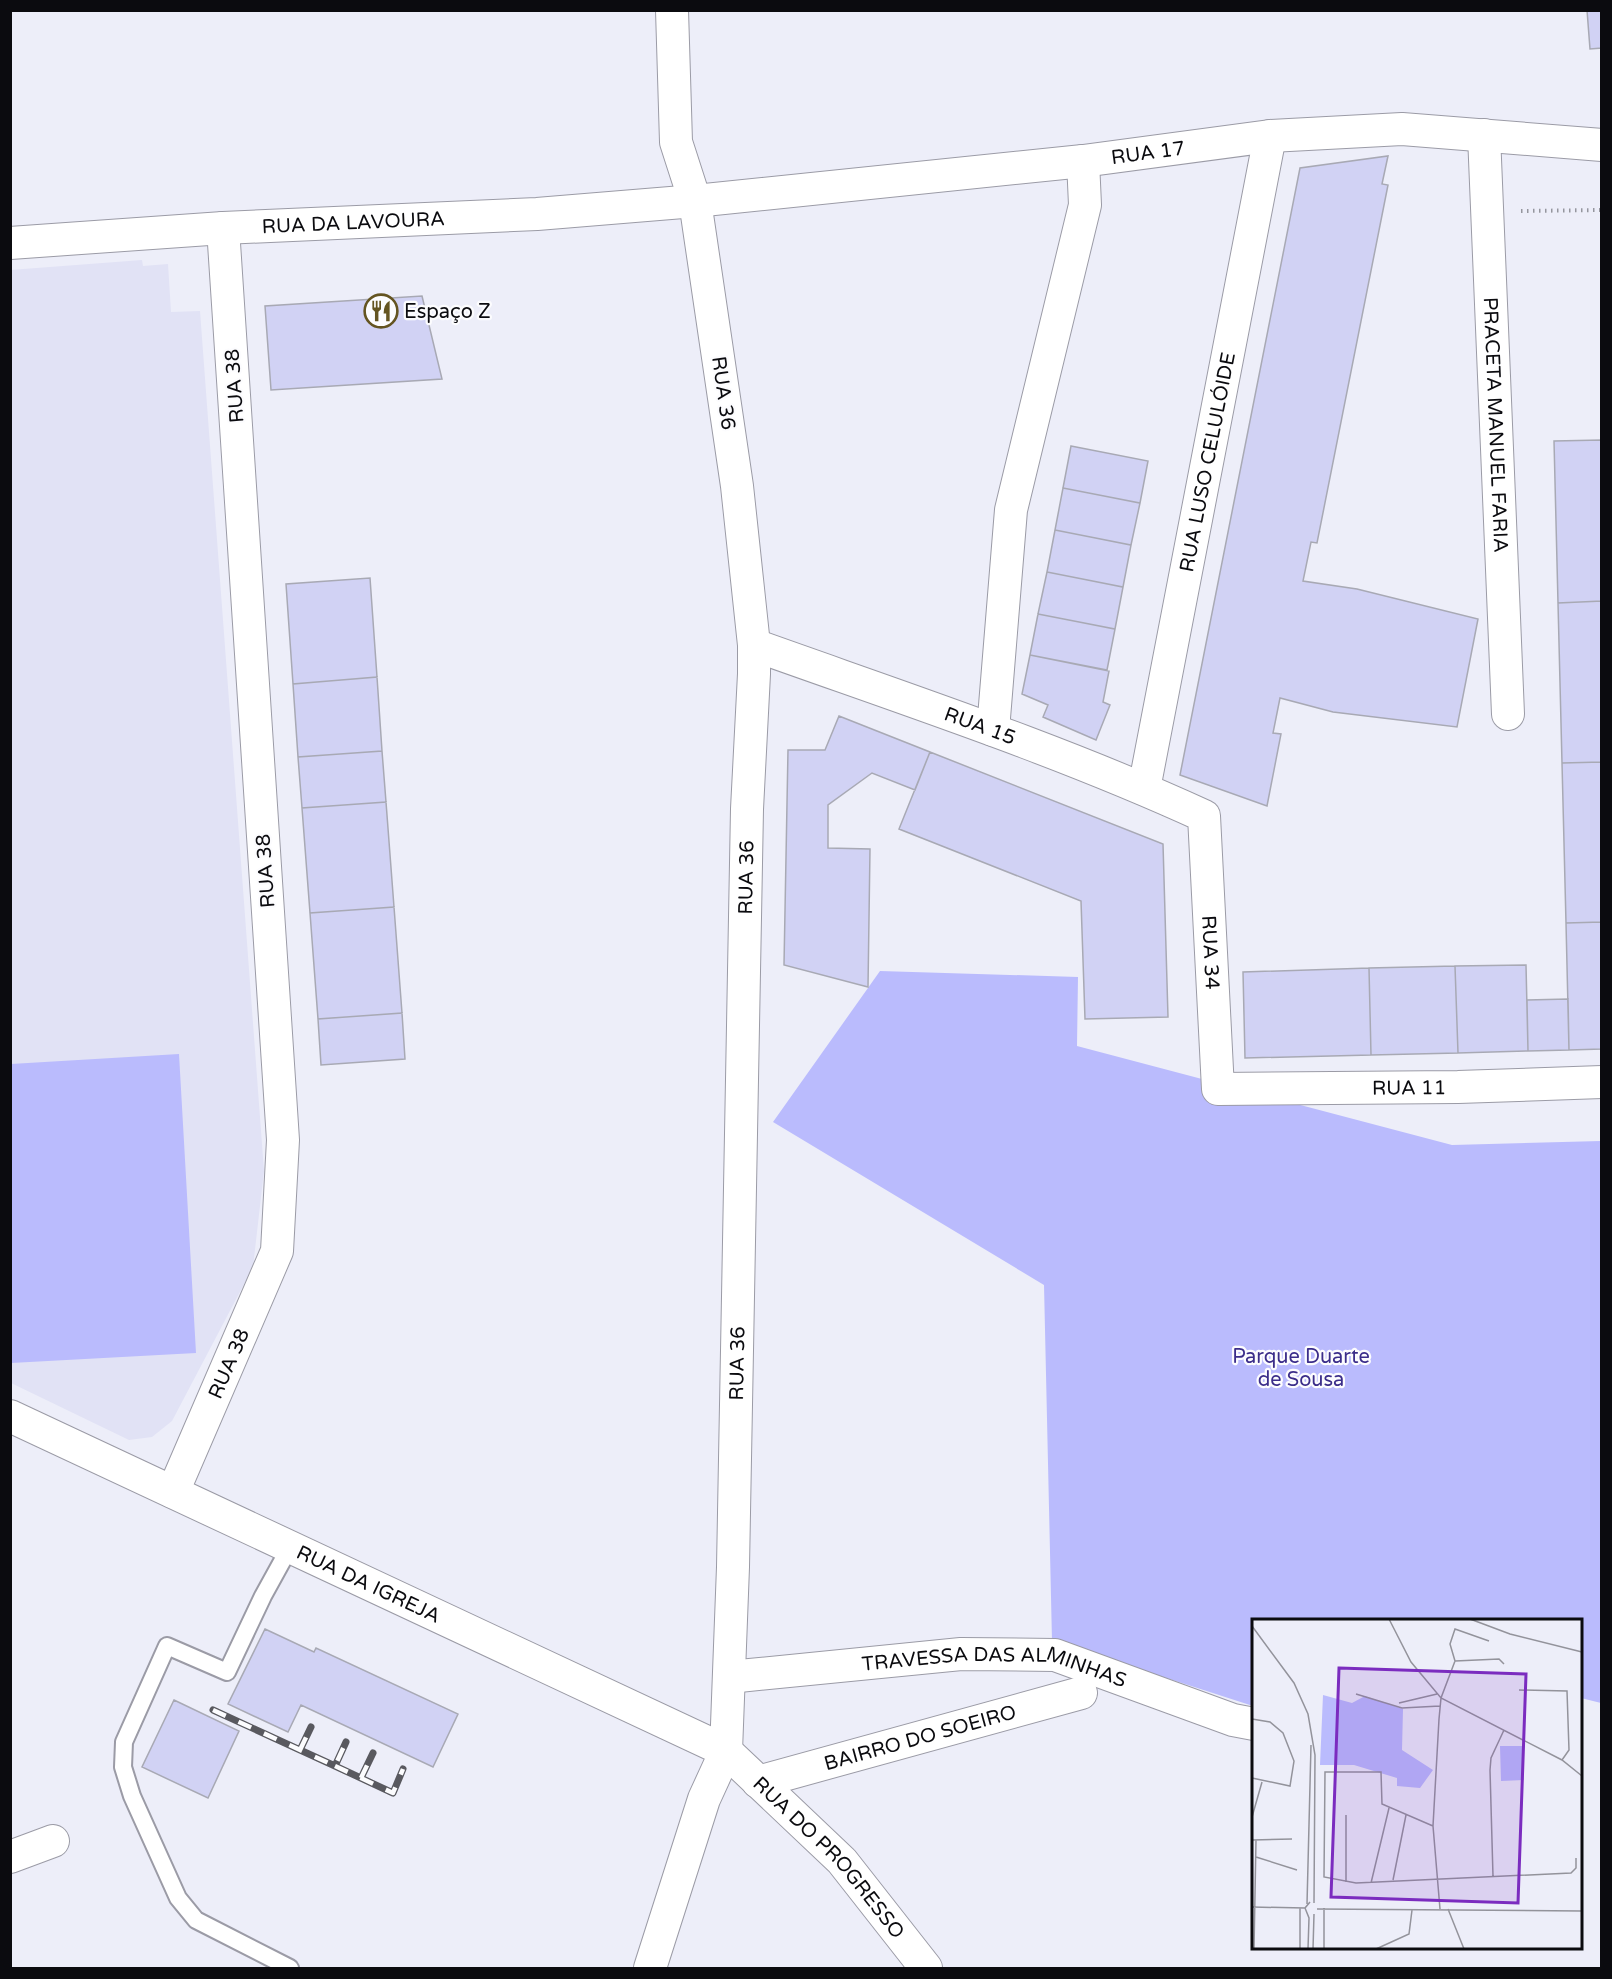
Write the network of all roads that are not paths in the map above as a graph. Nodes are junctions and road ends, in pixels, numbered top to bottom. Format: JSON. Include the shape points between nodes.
{"nodes":[{"id":1,"x":672,"y":10,"type":"edge"},
{"id":2,"x":1484,"y":135,"type":"junction"},
{"id":3,"x":1270,"y":136,"type":"junction"},
{"id":4,"x":1602,"y":145,"type":"edge"},
{"id":5,"x":1083,"y":161,"type":"junction"},
{"id":6,"x":695,"y":201,"type":"junction"},
{"id":7,"x":223,"y":228,"type":"junction"},
{"id":8,"x":10,"y":243,"type":"edge"},
{"id":9,"x":754,"y":645,"type":"junction"},
{"id":10,"x":1508,"y":714,"type":"dead end"},
{"id":11,"x":993,"y":730,"type":"junction"},
{"id":12,"x":1144,"y":789,"type":"junction"},
{"id":13,"x":1204,"y":816,"type":"joint"},
{"id":14,"x":1602,"y":1082,"type":"edge"},
{"id":15,"x":1218,"y":1089,"type":"joint"},
{"id":16,"x":10,"y":1416,"type":"edge"},
{"id":17,"x":172,"y":1492,"type":"junction"},
{"id":18,"x":290,"y":1547,"type":"junction"},
{"id":19,"x":729,"y":1677,"type":"junction"},
{"id":20,"x":1081,"y":1692,"type":"dead end"},
{"id":21,"x":1252,"y":1724,"type":"edge"},
{"id":22,"x":726,"y":1751,"type":"junction"},
{"id":23,"x":758,"y":1782,"type":"junction"},
{"id":24,"x":53,"y":1841,"type":"dead end"},
{"id":25,"x":10,"y":1857,"type":"edge"},
{"id":26,"x":290,"y":1968,"type":"edge"},
{"id":27,"x":650,"y":1968,"type":"edge"},
{"id":28,"x":926,"y":1968,"type":"edge"}],
"edges":[{"from":1,"to":6,"type":"street","name":"RUA 36","via":[[676,142]]},
{"from":2,"to":3,"type":"street","name":"RUA 17","via":[[1402,129]]},
{"from":2,"to":4,"type":"street","name":"RUA 17"},
{"from":2,"to":10,"type":"street","name":"PRACETA MANUEL FARIA"},
{"from":3,"to":5,"type":"street","name":"RUA 17"},
{"from":3,"to":12,"type":"street","name":"RUA LUSO CELULÓIDE"},
{"from":5,"to":6,"type":"street","name":"RUA 17"},
{"from":5,"to":11,"type":"street","via":[[1085,205],[1011,510]]},
{"from":6,"to":7,"type":"street","name":"RUA DA LAVOURA","via":[[537,214]]},
{"from":6,"to":9,"type":"street","name":"RUA 36","via":[[737,486]]},
{"from":7,"to":8,"type":"street","name":"RUA DA LAVOURA"},
{"from":7,"to":17,"type":"street","name":"RUA 38","via":[[283,1140],[277,1251]]},
{"from":9,"to":11,"type":"street","name":"RUA 15"},
{"from":9,"to":19,"type":"street","name":"RUA 36","via":[[747,809]]},
{"from":11,"to":12,"type":"street","name":"RUA 15"},
{"from":12,"to":13,"type":"street","name":"RUA 15"},
{"from":13,"to":15,"type":"street","name":"RUA 34"},
{"from":14,"to":15,"type":"street","name":"RUA 11"},
{"from":16,"to":17,"type":"street","name":"RUA DA IGREJA"},
{"from":17,"to":18,"type":"street","name":"RUA DA IGREJA"},
{"from":18,"to":22,"type":"street","name":"RUA DA IGREJA"},
{"from":18,"to":26,"type":"lane","via":[[227,1672],[167,1646],[124,1742],[123,1767],[178,1898],[196,1920]]},
{"from":19,"to":21,"type":"street","name":"TRAVESSA DAS ALMINHAS","via":[[962,1654],[1055,1655]]},
{"from":19,"to":22,"type":"street","name":"RUA 36"},
{"from":20,"to":23,"type":"street","name":"BAIRRO DO SOEIRO"},
{"from":22,"to":23,"type":"street","name":"RUA DO PROGRESSO"},
{"from":22,"to":27,"type":"street","via":[[704,1799]]},
{"from":23,"to":28,"type":"street","name":"RUA DO PROGRESSO","via":[[842,1861]]},
{"from":24,"to":25,"type":"street"}]}
